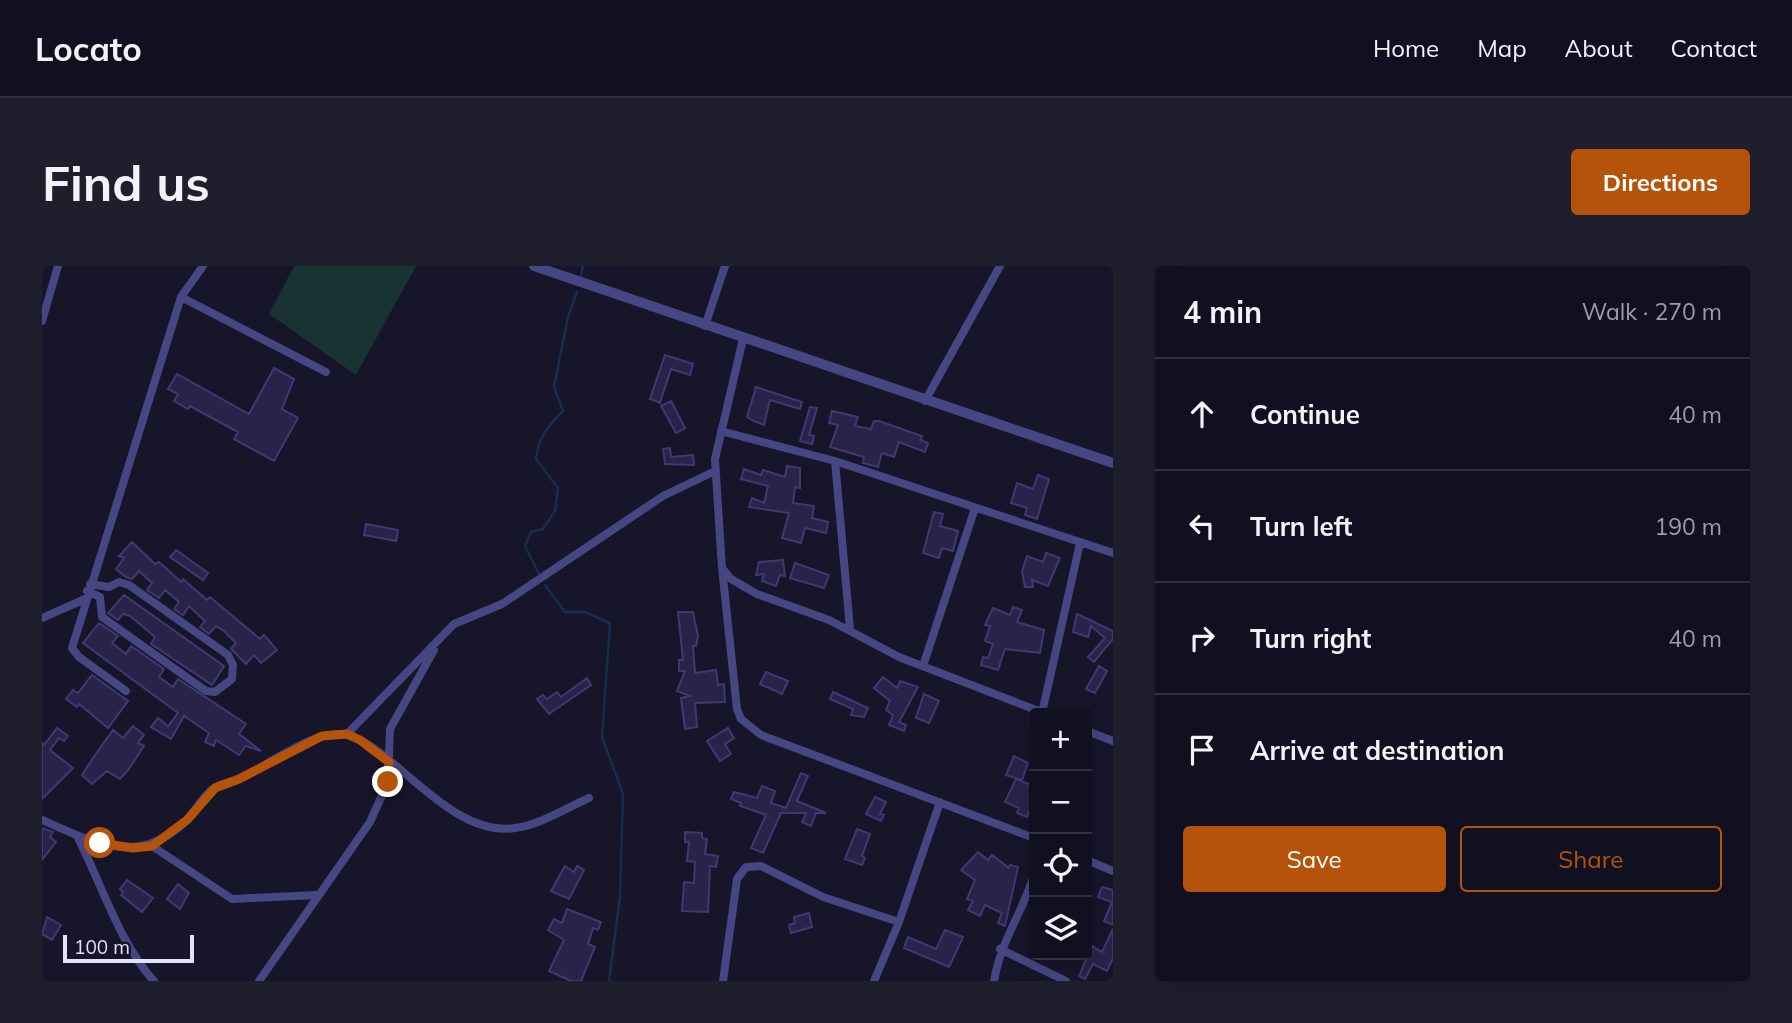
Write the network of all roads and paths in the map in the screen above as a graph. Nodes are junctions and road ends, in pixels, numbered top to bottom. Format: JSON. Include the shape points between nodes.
{"nodes":[{"id":1,"x":58,"y":266,"type":"edge"},
{"id":2,"x":202,"y":266,"type":"edge"},
{"id":3,"x":534,"y":266,"type":"edge"},
{"id":4,"x":725,"y":266,"type":"edge"},
{"id":5,"x":1000,"y":266,"type":"edge"},
{"id":6,"x":554,"y":270,"type":"edge"},
{"id":7,"x":181,"y":297,"type":"junction"},
{"id":8,"x":42,"y":321,"type":"edge"},
{"id":9,"x":705,"y":326,"type":"junction"},
{"id":10,"x":743,"y":339,"type":"junction"},
{"id":11,"x":326,"y":372,"type":"dead end"},
{"id":12,"x":925,"y":401,"type":"junction"},
{"id":13,"x":721,"y":431,"type":"junction"},
{"id":14,"x":835,"y":461,"type":"junction"},
{"id":15,"x":1113,"y":463,"type":"edge"},
{"id":16,"x":715,"y":471,"type":"junction"},
{"id":17,"x":975,"y":508,"type":"junction"},
{"id":18,"x":1080,"y":543,"type":"junction"},
{"id":19,"x":1113,"y":553,"type":"edge"},
{"id":20,"x":722,"y":568,"type":"junction"},
{"id":21,"x":87,"y":591,"type":"junction"},
{"id":22,"x":42,"y":618,"type":"edge"},
{"id":23,"x":850,"y":629,"type":"junction"},
{"id":24,"x":437,"y":645,"type":"junction"},
{"id":25,"x":923,"y":666,"type":"junction"},
{"id":26,"x":125,"y":691,"type":"dead end"},
{"id":27,"x":1030,"y":708,"type":"edge"},
{"id":28,"x":1044,"y":708,"type":"edge"},
{"id":29,"x":1092,"y":733,"type":"edge"},
{"id":30,"x":347,"y":734,"type":"junction"},
{"id":31,"x":1113,"y":741,"type":"edge"},
{"id":32,"x":389,"y":762,"type":"junction"},
{"id":33,"x":589,"y":798,"type":"dead end"},
{"id":34,"x":940,"y":802,"type":"junction"},
{"id":35,"x":42,"y":820,"type":"edge"},
{"id":36,"x":77,"y":836,"type":"junction"},
{"id":37,"x":1029,"y":836,"type":"edge"},
{"id":38,"x":152,"y":846,"type":"junction"},
{"id":39,"x":1092,"y":862,"type":"edge"},
{"id":40,"x":1113,"y":871,"type":"edge"},
{"id":41,"x":1029,"y":892,"type":"edge"},
{"id":42,"x":316,"y":895,"type":"junction"},
{"id":43,"x":899,"y":922,"type":"junction"},
{"id":44,"x":1000,"y":949,"type":"junction"},
{"id":45,"x":154,"y":981,"type":"edge"},
{"id":46,"x":259,"y":981,"type":"edge"},
{"id":47,"x":723,"y":981,"type":"edge"},
{"id":48,"x":873,"y":981,"type":"edge"},
{"id":49,"x":994,"y":981,"type":"edge"},
{"id":50,"x":1066,"y":981,"type":"edge"}],
"edges":[{"from":1,"to":8,"type":"street"},
{"from":2,"to":7,"type":"street"},
{"from":3,"to":6,"type":"street"},
{"from":4,"to":9,"type":"street"},
{"from":5,"to":12,"type":"street"},
{"from":6,"to":9,"type":"street"},
{"from":7,"to":11,"type":"street"},
{"from":7,"to":21,"type":"street"},
{"from":9,"to":10,"type":"street"},
{"from":10,"to":12,"type":"street"},
{"from":10,"to":13,"type":"street"},
{"from":12,"to":15,"type":"street"},
{"from":13,"to":14,"type":"street"},
{"from":13,"to":16,"type":"street"},
{"from":14,"to":17,"type":"street"},
{"from":14,"to":23,"type":"street"},
{"from":16,"to":20,"type":"street"},
{"from":16,"to":24,"type":"street","via":[[663,496],[502,604],[454,624]]},
{"from":17,"to":18,"type":"street"},
{"from":17,"to":25,"type":"street"},
{"from":18,"to":19,"type":"street"},
{"from":18,"to":28,"type":"street"},
{"from":20,"to":23,"type":"street","via":[[757,594]]},
{"from":20,"to":34,"type":"street","via":[[741,719],[761,735]]},
{"from":21,"to":21,"type":"street","via":[[100,597],[102,617],[206,691],[215,692],[232,679],[228,655],[129,584],[119,582]]},
{"from":21,"to":22,"type":"street"},
{"from":21,"to":26,"type":"street","via":[[73,653]]},
{"from":23,"to":25,"type":"street"},
{"from":24,"to":30,"type":"street"},
{"from":24,"to":32,"type":"street","via":[[390,729]]},
{"from":25,"to":27,"type":"street"},
{"from":29,"to":31,"type":"street"},
{"from":30,"to":32,"type":"street"},
{"from":30,"to":38,"type":"street","via":[[322,736],[215,788],[187,820]]},
{"from":32,"to":33,"type":"street","via":[[484,827],[515,828]]},
{"from":32,"to":42,"type":"street","via":[[384,795],[370,822]]},
{"from":34,"to":37,"type":"street"},
{"from":34,"to":43,"type":"street"},
{"from":35,"to":36,"type":"street"},
{"from":36,"to":38,"type":"street","via":[[116,846]]},
{"from":36,"to":45,"type":"street","via":[[107,902]]},
{"from":38,"to":42,"type":"street","via":[[232,899]]},
{"from":39,"to":40,"type":"street"},
{"from":41,"to":44,"type":"street"},
{"from":42,"to":46,"type":"street"},
{"from":43,"to":47,"type":"street","via":[[823,897],[761,866],[746,867],[737,879]]},
{"from":43,"to":48,"type":"street"},
{"from":44,"to":49,"type":"street"},
{"from":44,"to":50,"type":"street"}]}
